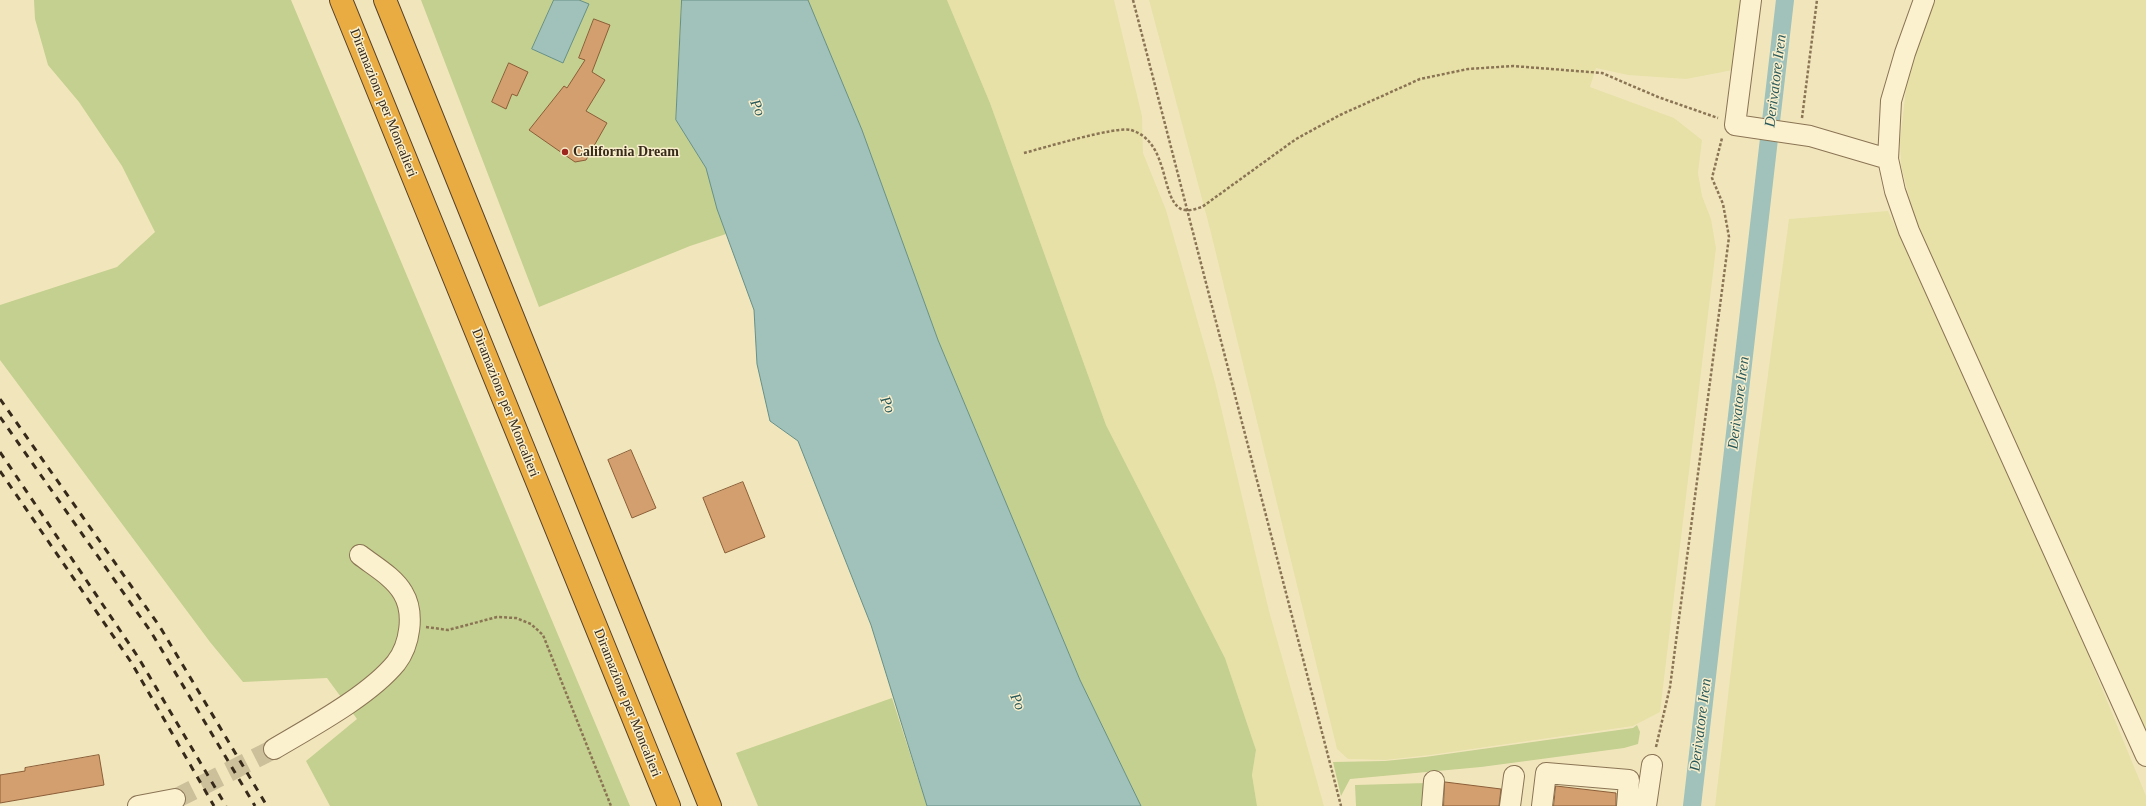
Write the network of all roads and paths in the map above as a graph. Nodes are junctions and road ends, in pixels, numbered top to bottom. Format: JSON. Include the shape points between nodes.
{"nodes":[{"id":1,"x":341,"y":0,"type":"edge"},
{"id":2,"x":385,"y":0,"type":"edge"},
{"id":3,"x":1133,"y":0,"type":"edge"},
{"id":4,"x":1751,"y":0,"type":"edge"},
{"id":5,"x":1817,"y":0,"type":"edge"},
{"id":6,"x":1924,"y":0,"type":"edge"},
{"id":7,"x":1735,"y":124,"type":"junction"},
{"id":8,"x":1810,"y":136,"type":"junction"},
{"id":9,"x":1024,"y":153,"type":"dead end"},
{"id":10,"x":1888,"y":159,"type":"junction"},
{"id":11,"x":1189,"y":210,"type":"junction"},
{"id":12,"x":360,"y":555,"type":"dead end"},
{"id":13,"x":410,"y":625,"type":"junction"},
{"id":14,"x":274,"y":749,"type":"tunnel mouth"},
{"id":15,"x":2146,"y":756,"type":"edge"},
{"id":16,"x":1652,"y":766,"type":"joint"},
{"id":17,"x":1514,"y":776,"type":"dead end"},
{"id":18,"x":1434,"y":780,"type":"dead end"},
{"id":19,"x":175,"y":799,"type":"tunnel mouth"},
{"id":20,"x":138,"y":806,"type":"edge"},
{"id":21,"x":611,"y":806,"type":"edge"},
{"id":22,"x":669,"y":806,"type":"edge"},
{"id":23,"x":710,"y":806,"type":"edge"},
{"id":24,"x":1341,"y":806,"type":"edge"},
{"id":25,"x":1432,"y":806,"type":"edge"},
{"id":26,"x":1510,"y":806,"type":"edge"},
{"id":27,"x":1542,"y":806,"type":"edge"},
{"id":28,"x":1627,"y":806,"type":"edge"},
{"id":29,"x":1646,"y":806,"type":"edge"}],
"edges":[{"from":1,"to":22,"type":"highway","name":"Diramazione per Moncalieri"},
{"from":2,"to":23,"type":"highway"},
{"from":3,"to":11,"type":"path"},
{"from":4,"to":7,"type":"street"},
{"from":5,"to":8,"type":"path","via":[[1802,121]]},
{"from":6,"to":10,"type":"street","via":[[1891,101]]},
{"from":7,"to":8,"type":"street"},
{"from":7,"to":11,"type":"path","via":[[1658,97],[1602,73],[1513,66],[1468,70],[1420,79],[1340,115],[1296,139],[1202,207]]},
{"from":7,"to":16,"type":"path","via":[[1721,139],[1712,178],[1723,204],[1729,237],[1670,688]]},
{"from":8,"to":10,"type":"street"},
{"from":9,"to":11,"type":"path","via":[[1109,131],[1129,129],[1144,135],[1153,145],[1173,200],[1180,209]]},
{"from":10,"to":15,"type":"street","via":[[1908,231]]},
{"from":11,"to":24,"type":"path"},
{"from":12,"to":13,"type":"street","via":[[391,579],[404,593],[410,610]]},
{"from":13,"to":14,"type":"street","via":[[408,639],[397,662],[375,683]]},
{"from":13,"to":21,"type":"path","via":[[448,630],[498,616],[516,618],[531,624],[543,635]]},
{"from":16,"to":29,"type":"street"},
{"from":17,"to":26,"type":"street"},
{"from":18,"to":25,"type":"street"},
{"from":19,"to":20,"type":"street"},
{"from":27,"to":28,"type":"street","via":[[1546,773],[1629,780]]}]}
